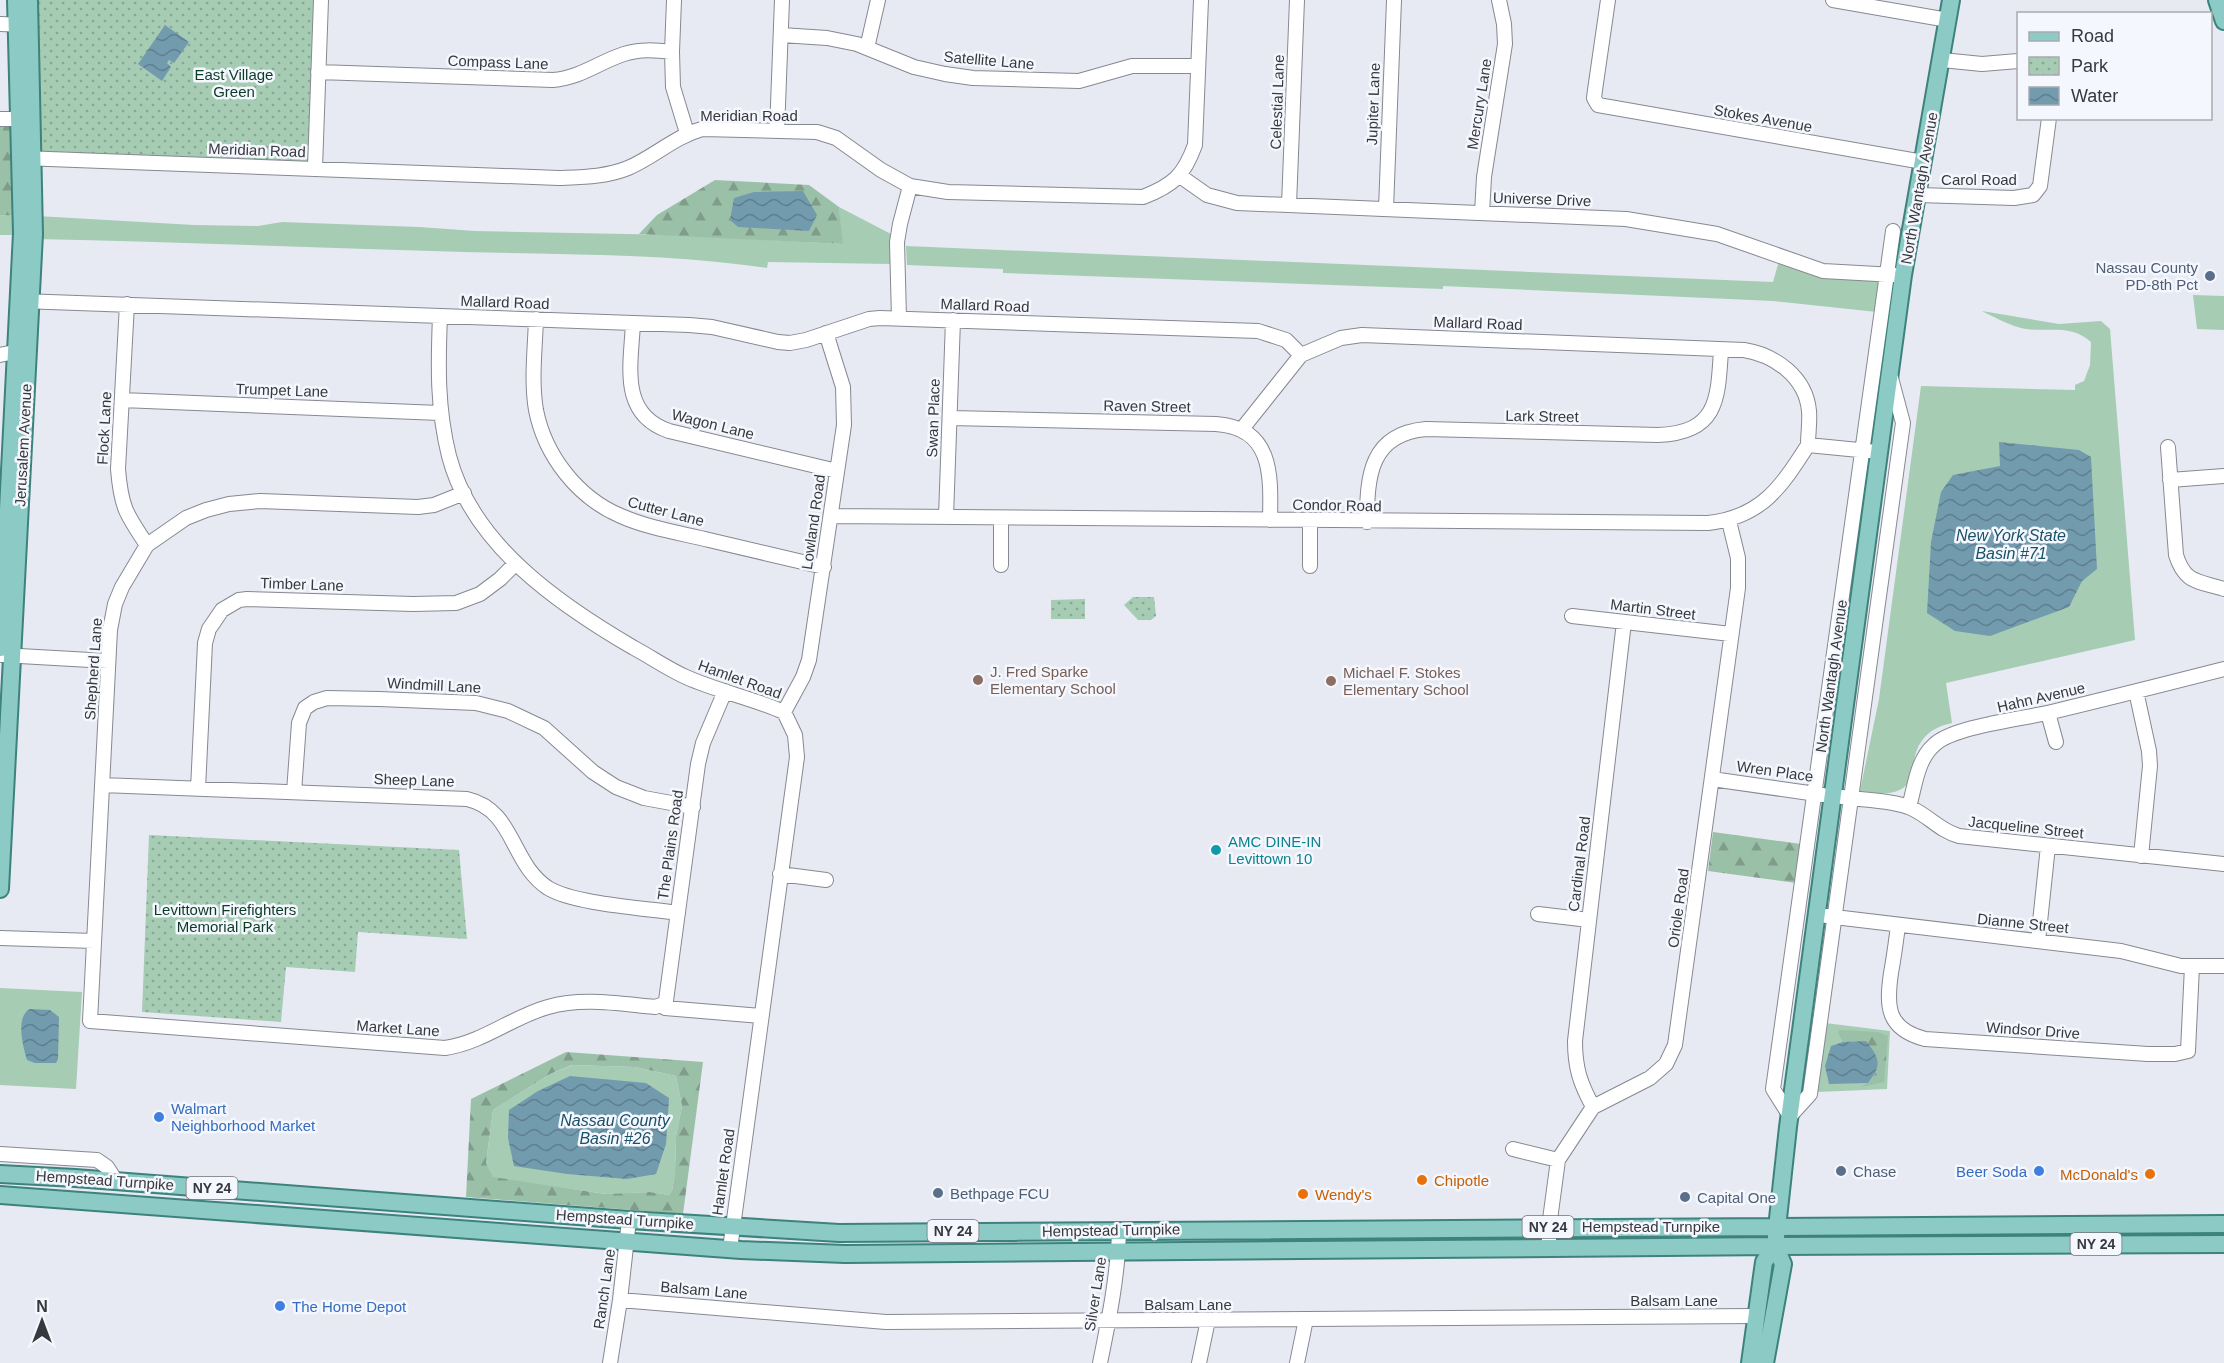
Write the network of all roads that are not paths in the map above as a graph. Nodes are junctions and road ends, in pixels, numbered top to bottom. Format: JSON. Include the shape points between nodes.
{"nodes":[{"id":1,"x":16,"y":0,"type":"edge"},
{"id":2,"x":29,"y":0,"type":"edge"},
{"id":3,"x":321,"y":0,"type":"edge"},
{"id":4,"x":674,"y":0,"type":"edge"},
{"id":5,"x":782,"y":0,"type":"edge"},
{"id":6,"x":878,"y":0,"type":"edge"},
{"id":7,"x":1201,"y":0,"type":"edge"},
{"id":8,"x":1297,"y":0,"type":"edge"},
{"id":9,"x":1394,"y":0,"type":"edge"},
{"id":10,"x":1499,"y":0,"type":"edge"},
{"id":11,"x":1608,"y":0,"type":"edge"},
{"id":12,"x":1833,"y":0,"type":"edge"},
{"id":13,"x":1951,"y":0,"type":"edge"},
{"id":14,"x":2217,"y":0,"type":"edge"},
{"id":15,"x":1948,"y":20,"type":"junction"},
{"id":16,"x":2224,"y":21,"type":"edge"},
{"id":17,"x":15,"y":25,"type":"edge"},
{"id":18,"x":781,"y":35,"type":"junction"},
{"id":19,"x":867,"y":48,"type":"junction"},
{"id":20,"x":672,"y":52,"type":"junction"},
{"id":21,"x":1942,"y":60,"type":"junction"},
{"id":22,"x":2017,"y":61,"type":"edge"},
{"id":23,"x":1198,"y":66,"type":"junction"},
{"id":24,"x":318,"y":72,"type":"junction"},
{"id":25,"x":0,"y":119,"type":"edge"},
{"id":26,"x":25,"y":119,"type":"junction"},
{"id":27,"x":2049,"y":120,"type":"edge"},
{"id":28,"x":777,"y":131,"type":"junction"},
{"id":29,"x":687,"y":133,"type":"junction"},
{"id":30,"x":26,"y":158,"type":"junction"},
{"id":31,"x":1923,"y":162,"type":"junction"},
{"id":32,"x":315,"y":168,"type":"junction"},
{"id":33,"x":1180,"y":176,"type":"junction"},
{"id":34,"x":910,"y":186,"type":"junction"},
{"id":35,"x":1918,"y":195,"type":"junction"},
{"id":36,"x":1289,"y":205,"type":"junction"},
{"id":37,"x":1386,"y":209,"type":"junction"},
{"id":38,"x":1482,"y":213,"type":"junction"},
{"id":39,"x":1893,"y":231,"type":"dead end"},
{"id":40,"x":1886,"y":274,"type":"junction"},
{"id":41,"x":1903,"y":275,"type":"junction"},
{"id":42,"x":24,"y":301,"type":"junction"},
{"id":43,"x":127,"y":304,"type":"junction"},
{"id":44,"x":440,"y":316,"type":"junction"},
{"id":45,"x":899,"y":318,"type":"junction"},
{"id":46,"x":536,"y":319,"type":"junction"},
{"id":47,"x":953,"y":320,"type":"junction"},
{"id":48,"x":633,"y":323,"type":"junction"},
{"id":49,"x":826,"y":333,"type":"junction"},
{"id":50,"x":1721,"y":350,"type":"junction"},
{"id":51,"x":14,"y":352,"type":"edge"},
{"id":52,"x":1301,"y":355,"type":"junction"},
{"id":53,"x":1890,"y":376,"type":"junction"},
{"id":54,"x":122,"y":400,"type":"junction"},
{"id":55,"x":440,"y":413,"type":"junction"},
{"id":56,"x":950,"y":418,"type":"junction"},
{"id":57,"x":1242,"y":429,"type":"junction"},
{"id":58,"x":1808,"y":445,"type":"junction"},
{"id":59,"x":2168,"y":447,"type":"dead end"},
{"id":60,"x":1862,"y":451,"type":"junction"},
{"id":61,"x":1880,"y":453,"type":"junction"},
{"id":62,"x":11,"y":458,"type":"edge"},
{"id":63,"x":837,"y":471,"type":"junction"},
{"id":64,"x":2224,"y":476,"type":"edge"},
{"id":65,"x":2170,"y":480,"type":"junction"},
{"id":66,"x":464,"y":493,"type":"junction"},
{"id":67,"x":831,"y":516,"type":"junction"},
{"id":68,"x":946,"y":517,"type":"junction"},
{"id":69,"x":1001,"y":518,"type":"junction"},
{"id":70,"x":1270,"y":520,"type":"junction"},
{"id":71,"x":1310,"y":521,"type":"junction"},
{"id":72,"x":1729,"y":521,"type":"junction"},
{"id":73,"x":1367,"y":522,"type":"junction"},
{"id":74,"x":147,"y":545,"type":"junction"},
{"id":75,"x":516,"y":563,"type":"junction"},
{"id":76,"x":1001,"y":565,"type":"dead end"},
{"id":77,"x":1310,"y":566,"type":"dead end"},
{"id":78,"x":824,"y":567,"type":"junction"},
{"id":79,"x":2224,"y":589,"type":"edge"},
{"id":80,"x":1572,"y":616,"type":"dead end"},
{"id":81,"x":1624,"y":622,"type":"junction"},
{"id":82,"x":1731,"y":634,"type":"junction"},
{"id":83,"x":4,"y":656,"type":"edge"},
{"id":84,"x":108,"y":661,"type":"junction"},
{"id":85,"x":2224,"y":669,"type":"edge"},
{"id":86,"x":725,"y":691,"type":"junction"},
{"id":87,"x":2136,"y":691,"type":"junction"},
{"id":88,"x":784,"y":712,"type":"junction"},
{"id":89,"x":2048,"y":712,"type":"junction"},
{"id":90,"x":2056,"y":742,"type":"dead end"},
{"id":91,"x":1712,"y":779,"type":"junction"},
{"id":92,"x":102,"y":785,"type":"junction"},
{"id":93,"x":198,"y":789,"type":"junction"},
{"id":94,"x":294,"y":792,"type":"junction"},
{"id":95,"x":1814,"y":793,"type":"junction"},
{"id":96,"x":1842,"y":797,"type":"junction"},
{"id":97,"x":693,"y":807,"type":"junction"},
{"id":98,"x":1909,"y":807,"type":"junction"},
{"id":99,"x":2048,"y":846,"type":"junction"},
{"id":100,"x":2141,"y":856,"type":"junction"},
{"id":101,"x":2224,"y":864,"type":"edge"},
{"id":102,"x":780,"y":874,"type":"junction"},
{"id":103,"x":826,"y":880,"type":"dead end"},
{"id":104,"x":0,"y":889,"type":"edge"},
{"id":105,"x":678,"y":913,"type":"junction"},
{"id":106,"x":1538,"y":914,"type":"dead end"},
{"id":107,"x":1826,"y":916,"type":"junction"},
{"id":108,"x":1589,"y":920,"type":"junction"},
{"id":109,"x":1898,"y":926,"type":"junction"},
{"id":110,"x":0,"y":938,"type":"edge"},
{"id":111,"x":94,"y":941,"type":"junction"},
{"id":112,"x":2038,"y":941,"type":"junction"},
{"id":113,"x":2192,"y":966,"type":"junction"},
{"id":114,"x":2224,"y":966,"type":"edge"},
{"id":115,"x":665,"y":1008,"type":"junction"},
{"id":116,"x":761,"y":1016,"type":"junction"},
{"id":117,"x":95,"y":1022,"type":"joint"},
{"id":118,"x":1593,"y":1107,"type":"junction"},
{"id":119,"x":1790,"y":1116,"type":"junction"},
{"id":120,"x":1513,"y":1149,"type":"dead end"},
{"id":121,"x":0,"y":1154,"type":"edge"},
{"id":122,"x":1558,"y":1160,"type":"junction"},
{"id":123,"x":0,"y":1174,"type":"edge"},
{"id":124,"x":116,"y":1181,"type":"junction"},
{"id":125,"x":0,"y":1195,"type":"edge"},
{"id":126,"x":629,"y":1220,"type":"junction"},
{"id":127,"x":2224,"y":1224,"type":"edge"},
{"id":128,"x":732,"y":1226,"type":"junction"},
{"id":129,"x":1777,"y":1226,"type":"junction"},
{"id":130,"x":1549,"y":1227,"type":"junction"},
{"id":131,"x":1361,"y":1228,"type":"junction"},
{"id":132,"x":1119,"y":1230,"type":"junction"},
{"id":133,"x":627,"y":1241,"type":"junction"},
{"id":134,"x":2224,"y":1244,"type":"edge"},
{"id":135,"x":1775,"y":1246,"type":"junction"},
{"id":136,"x":1549,"y":1248,"type":"junction"},
{"id":137,"x":730,"y":1249,"type":"junction"},
{"id":138,"x":1360,"y":1250,"type":"junction"},
{"id":139,"x":1119,"y":1251,"type":"junction"},
{"id":140,"x":1198,"y":1251,"type":"junction"},
{"id":141,"x":620,"y":1300,"type":"junction"},
{"id":142,"x":1756,"y":1316,"type":"junction"},
{"id":143,"x":1306,"y":1319,"type":"junction"},
{"id":144,"x":1208,"y":1320,"type":"junction"},
{"id":145,"x":1109,"y":1321,"type":"junction"},
{"id":146,"x":610,"y":1363,"type":"edge"},
{"id":147,"x":1100,"y":1363,"type":"edge"},
{"id":148,"x":1199,"y":1363,"type":"edge"},
{"id":149,"x":1297,"y":1363,"type":"edge"},
{"id":150,"x":1750,"y":1363,"type":"edge"},
{"id":151,"x":1765,"y":1363,"type":"edge"}],
"edges":[{"from":1,"to":17,"type":"main road","name":"Jerusalem Avenue"},
{"from":2,"to":17,"type":"main road","name":"Jerusalem Avenue"},
{"from":3,"to":24,"type":"street"},
{"from":4,"to":20,"type":"street"},
{"from":5,"to":18,"type":"street"},
{"from":6,"to":19,"type":"street"},
{"from":7,"to":23,"type":"street","name":"Meridian Road"},
{"from":8,"to":36,"type":"street","name":"Celestial Lane"},
{"from":9,"to":37,"type":"street","name":"Jupiter Lane"},
{"from":10,"to":38,"type":"street","name":"Mercury Lane","via":[[1505,44]]},
{"from":11,"to":31,"type":"street","name":"Stokes Avenue","via":[[1594,98],[1598,105]]},
{"from":12,"to":15,"type":"street"},
{"from":13,"to":15,"type":"main road","name":"North Wantagh Avenue"},
{"from":14,"to":16,"type":"main road"},
{"from":15,"to":21,"type":"main road","name":"North Wantagh Avenue"},
{"from":17,"to":26,"type":"main road","name":"Jerusalem Avenue"},
{"from":18,"to":19,"type":"street","name":"Satellite Lane","via":[[827,38]]},
{"from":18,"to":28,"type":"street"},
{"from":19,"to":23,"type":"street","name":"Satellite Lane","via":[[914,67],[973,78],[1079,81],[1132,66]]},
{"from":20,"to":24,"type":"street","name":"Compass Lane","via":[[645,49],[585,73],[553,80]]},
{"from":20,"to":29,"type":"street","via":[[673,87]]},
{"from":21,"to":22,"type":"street","via":[[1982,64]]},
{"from":21,"to":31,"type":"main road","name":"North Wantagh Avenue"},
{"from":23,"to":33,"type":"street","name":"Meridian Road","via":[[1195,145]]},
{"from":24,"to":32,"type":"street"},
{"from":25,"to":26,"type":"street"},
{"from":26,"to":30,"type":"main road","name":"Jerusalem Avenue"},
{"from":27,"to":35,"type":"street","name":"Carol Road","via":[[2040,186],[2033,195]]},
{"from":28,"to":29,"type":"street","name":"Meridian Road","via":[[702,129]]},
{"from":28,"to":34,"type":"street","name":"Meridian Road","via":[[817,132],[836,138]]},
{"from":29,"to":32,"type":"street","name":"Meridian Road","via":[[629,168],[588,177]]},
{"from":30,"to":32,"type":"street","name":"Meridian Road"},
{"from":30,"to":42,"type":"main road","name":"Jerusalem Avenue"},
{"from":31,"to":35,"type":"main road","name":"North Wantagh Avenue"},
{"from":33,"to":34,"type":"street","name":"Meridian Road","via":[[1143,197],[948,192]]},
{"from":33,"to":36,"type":"street","name":"Universe Drive","via":[[1221,200]]},
{"from":34,"to":45,"type":"street","via":[[897,242]]},
{"from":35,"to":41,"type":"main road","name":"North Wantagh Avenue"},
{"from":36,"to":37,"type":"street","name":"Universe Drive"},
{"from":37,"to":38,"type":"street","name":"Universe Drive"},
{"from":38,"to":40,"type":"street","name":"Universe Drive","via":[[1626,219],[1717,234],[1823,270]]},
{"from":39,"to":40,"type":"street","name":"North Wantagh Avenue"},
{"from":40,"to":41,"type":"street","name":"Universe Drive"},
{"from":40,"to":60,"type":"street","name":"North Wantagh Avenue"},
{"from":41,"to":53,"type":"main road","name":"North Wantagh Avenue"},
{"from":42,"to":43,"type":"street","name":"Mallard Road"},
{"from":42,"to":51,"type":"main road","name":"Jerusalem Avenue"},
{"from":43,"to":44,"type":"street","name":"Mallard Road"},
{"from":43,"to":54,"type":"street","name":"Flock Lane"},
{"from":44,"to":46,"type":"street","name":"Mallard Road"},
{"from":44,"to":55,"type":"street","name":"Hamlet Road"},
{"from":45,"to":47,"type":"street","name":"Mallard Road"},
{"from":45,"to":49,"type":"street","name":"Mallard Road","via":[[869,319]]},
{"from":46,"to":48,"type":"street","name":"Mallard Road"},
{"from":46,"to":78,"type":"street","name":"Cutter Lane","via":[[534,390],[540,427],[561,468],[586,495],[607,510],[643,524]]},
{"from":47,"to":52,"type":"street","name":"Mallard Road","via":[[1258,331],[1286,340]]},
{"from":47,"to":56,"type":"street","name":"Swan Place"},
{"from":48,"to":49,"type":"street","name":"Mallard Road","via":[[712,327],[778,342],[806,340]]},
{"from":48,"to":63,"type":"street","name":"Wagon Lane","via":[[632,397],[642,416],[651,423],[669,431]]},
{"from":49,"to":63,"type":"street","name":"Lowland Road","via":[[845,400]]},
{"from":50,"to":52,"type":"street","name":"Mallard Road","via":[[1362,335],[1341,338]]},
{"from":50,"to":58,"type":"street","name":"Mallard Road","via":[[1758,352],[1788,370],[1807,402]]},
{"from":50,"to":73,"type":"street","name":"Lark Street","via":[[1719,392],[1713,407],[1702,422],[1682,433],[1426,429],[1405,434],[1382,449],[1372,466],[1367,485]]},
{"from":51,"to":62,"type":"main road","name":"Jerusalem Avenue"},
{"from":52,"to":57,"type":"street"},
{"from":53,"to":61,"type":"main road","name":"North Wantagh Avenue"},
{"from":53,"to":96,"type":"street","name":"North Wantagh Avenue","via":[[1903,423]]},
{"from":54,"to":55,"type":"street","name":"Trumpet Lane"},
{"from":54,"to":74,"type":"street","name":"Flock Lane","via":[[120,494],[128,517]]},
{"from":55,"to":66,"type":"street","name":"Hamlet Road","via":[[449,458]]},
{"from":56,"to":57,"type":"street","name":"Raven Street","via":[[1216,424]]},
{"from":56,"to":68,"type":"street","name":"Swan Place"},
{"from":57,"to":70,"type":"street","via":[[1265,455],[1270,477]]},
{"from":58,"to":60,"type":"street"},
{"from":58,"to":72,"type":"street","name":"Condor Road","via":[[1775,493]]},
{"from":59,"to":65,"type":"street"},
{"from":60,"to":61,"type":"street"},
{"from":60,"to":95,"type":"street","name":"North Wantagh Avenue"},
{"from":61,"to":96,"type":"main road","name":"North Wantagh Avenue"},
{"from":62,"to":83,"type":"main road","name":"Jerusalem Avenue"},
{"from":63,"to":67,"type":"street","name":"Lowland Road"},
{"from":64,"to":65,"type":"street"},
{"from":65,"to":79,"type":"street","via":[[2180,566],[2192,580]]},
{"from":66,"to":74,"type":"street","name":"Shepherd Lane","via":[[418,507],[260,501],[229,504],[186,518]]},
{"from":66,"to":75,"type":"street","name":"Hamlet Road"},
{"from":67,"to":68,"type":"street","name":"Condor Road"},
{"from":67,"to":78,"type":"street","name":"Lowland Road"},
{"from":68,"to":69,"type":"street","name":"Condor Road"},
{"from":69,"to":70,"type":"street","name":"Condor Road"},
{"from":69,"to":76,"type":"street"},
{"from":70,"to":71,"type":"street","name":"Condor Road"},
{"from":71,"to":73,"type":"street","name":"Condor Road"},
{"from":71,"to":77,"type":"street"},
{"from":72,"to":73,"type":"street","name":"Condor Road"},
{"from":72,"to":82,"type":"street","name":"Oriole Road","via":[[1738,558]]},
{"from":74,"to":84,"type":"street","name":"Shepherd Lane","via":[[115,604]]},
{"from":75,"to":86,"type":"street","name":"Hamlet Road","via":[[554,598],[597,627],[684,676]]},
{"from":75,"to":93,"type":"street","name":"Timber Lane","via":[[480,594],[456,603],[247,598],[228,606],[214,620],[205,643]]},
{"from":78,"to":88,"type":"street","name":"Lowland Road","via":[[809,660]]},
{"from":80,"to":81,"type":"street","name":"Martin Street"},
{"from":81,"to":82,"type":"street","name":"Martin Street"},
{"from":81,"to":108,"type":"street","name":"Cardinal Road"},
{"from":82,"to":91,"type":"street","name":"Oriole Road"},
{"from":83,"to":84,"type":"street"},
{"from":83,"to":104,"type":"main road","name":"Jerusalem Avenue"},
{"from":84,"to":92,"type":"street","name":"Shepherd Lane"},
{"from":85,"to":87,"type":"street","name":"Hahn Avenue"},
{"from":86,"to":88,"type":"street","name":"Hamlet Road"},
{"from":86,"to":97,"type":"street","name":"The Plains Road","via":[[703,743]]},
{"from":87,"to":89,"type":"street","name":"Hahn Avenue"},
{"from":87,"to":100,"type":"street","via":[[2150,766]]},
{"from":88,"to":102,"type":"street","name":"Hamlet Road","via":[[797,750]]},
{"from":89,"to":90,"type":"street"},
{"from":89,"to":98,"type":"street","name":"Hahn Avenue","via":[[1957,733],[1935,743],[1920,765]]},
{"from":91,"to":95,"type":"street","name":"Wren Place"},
{"from":91,"to":118,"type":"street","name":"Oriole Road","via":[[1675,1045],[1665,1064],[1650,1078]]},
{"from":92,"to":93,"type":"street","name":"Sheep Lane"},
{"from":92,"to":111,"type":"street","name":"Shepherd Lane"},
{"from":93,"to":94,"type":"street","name":"Sheep Lane"},
{"from":94,"to":97,"type":"street","name":"Windmill Lane","via":[[299,723],[305,708],[327,698],[379,699],[476,703],[508,711],[544,728],[616,787],[644,798]]},
{"from":94,"to":105,"type":"street","name":"Sheep Lane","via":[[476,801],[499,818],[526,867],[549,888],[576,899]]},
{"from":95,"to":96,"type":"street","name":"Wren Place"},
{"from":95,"to":119,"type":"street","name":"North Wantagh Avenue","via":[[1773,1089]]},
{"from":96,"to":98,"type":"street","name":"Jacqueline Street"},
{"from":96,"to":107,"type":"main road","name":"North Wantagh Avenue"},
{"from":97,"to":105,"type":"street","name":"The Plains Road"},
{"from":98,"to":99,"type":"street","name":"Jacqueline Street","via":[[1950,834]]},
{"from":99,"to":100,"type":"street","name":"Jacqueline Street"},
{"from":99,"to":112,"type":"street"},
{"from":100,"to":101,"type":"street","name":"Jacqueline Street"},
{"from":102,"to":103,"type":"street"},
{"from":102,"to":116,"type":"street","name":"Hamlet Road"},
{"from":105,"to":115,"type":"street","name":"The Plains Road"},
{"from":106,"to":108,"type":"street"},
{"from":107,"to":109,"type":"street","name":"Dianne Street"},
{"from":107,"to":119,"type":"main road","name":"North Wantagh Avenue"},
{"from":108,"to":118,"type":"street","name":"Cardinal Road","via":[[1575,1061]]},
{"from":109,"to":112,"type":"street","name":"Dianne Street"},
{"from":109,"to":113,"type":"street","name":"Windsor Drive","via":[[1889,1008],[1901,1028],[1925,1039],[2148,1054],[2188,1051]]},
{"from":110,"to":111,"type":"street"},
{"from":111,"to":117,"type":"street","name":"Shepherd Lane","via":[[90,1021]]},
{"from":112,"to":113,"type":"street","name":"Dianne Street","via":[[2121,951]]},
{"from":113,"to":114,"type":"street","name":"Dianne Street"},
{"from":115,"to":116,"type":"street","name":"Market Lane"},
{"from":115,"to":117,"type":"street","name":"Market Lane","via":[[562,1003],[471,1042],[445,1048]]},
{"from":116,"to":128,"type":"street","name":"Hamlet Road"},
{"from":118,"to":122,"type":"street","name":"Oriole Road"},
{"from":119,"to":129,"type":"main road","name":"North Wantagh Avenue"},
{"from":120,"to":122,"type":"street"},
{"from":121,"to":124,"type":"street","via":[[97,1160]]},
{"from":122,"to":130,"type":"street","name":"Oriole Road"},
{"from":123,"to":124,"type":"main road","name":"Hempstead Turnpike","number":"NY 24"},
{"from":124,"to":126,"type":"main road","name":"Hempstead Turnpike","number":"NY 24"},
{"from":125,"to":133,"type":"main road","name":"Hempstead Turnpike","number":"NY 24"},
{"from":126,"to":128,"type":"main road","name":"Hempstead Turnpike","number":"NY 24"},
{"from":126,"to":133,"type":"street","name":"Ranch Lane"},
{"from":127,"to":129,"type":"main road","name":"Hempstead Turnpike","number":"NY 24"},
{"from":128,"to":132,"type":"main road","name":"Hempstead Turnpike","number":"NY 24","via":[[839,1233]]},
{"from":128,"to":137,"type":"street","name":"Hamlet Road"},
{"from":129,"to":130,"type":"main road","name":"Hempstead Turnpike","number":"NY 24"},
{"from":129,"to":135,"type":"main road","name":"North Wantagh Avenue"},
{"from":130,"to":131,"type":"main road","name":"Hempstead Turnpike","number":"NY 24"},
{"from":130,"to":136,"type":"street","name":"Oriole Road"},
{"from":131,"to":132,"type":"main road","name":"Hempstead Turnpike","number":"NY 24"},
{"from":131,"to":138,"type":"main road"},
{"from":131,"to":140,"type":"main road","via":[[1344,1239],[1249,1240]]},
{"from":132,"to":139,"type":"street","name":"Silver Lane"},
{"from":133,"to":137,"type":"main road","name":"Hempstead Turnpike","number":"NY 24"},
{"from":133,"to":141,"type":"street","name":"Ranch Lane"},
{"from":134,"to":135,"type":"main road","name":"Hempstead Turnpike","number":"NY 24"},
{"from":135,"to":136,"type":"main road","name":"Hempstead Turnpike","number":"NY 24"},
{"from":135,"to":142,"type":"main road","via":[[1764,1262]]},
{"from":135,"to":151,"type":"main road","via":[[1783,1264]]},
{"from":136,"to":138,"type":"main road","name":"Hempstead Turnpike","number":"NY 24"},
{"from":137,"to":139,"type":"main road","name":"Hempstead Turnpike","number":"NY 24","via":[[845,1254]]},
{"from":138,"to":140,"type":"main road","name":"Hempstead Turnpike","number":"NY 24"},
{"from":139,"to":140,"type":"main road","name":"Hempstead Turnpike","number":"NY 24"},
{"from":139,"to":145,"type":"street","name":"Silver Lane"},
{"from":141,"to":145,"type":"street","name":"Balsam Lane","via":[[886,1322]]},
{"from":141,"to":146,"type":"street","name":"Ranch Lane"},
{"from":142,"to":143,"type":"street","name":"Balsam Lane"},
{"from":142,"to":150,"type":"main road"},
{"from":143,"to":144,"type":"street","name":"Balsam Lane"},
{"from":143,"to":149,"type":"street"},
{"from":144,"to":145,"type":"street","name":"Balsam Lane"},
{"from":144,"to":148,"type":"street"},
{"from":145,"to":147,"type":"street","name":"Silver Lane"}]}
